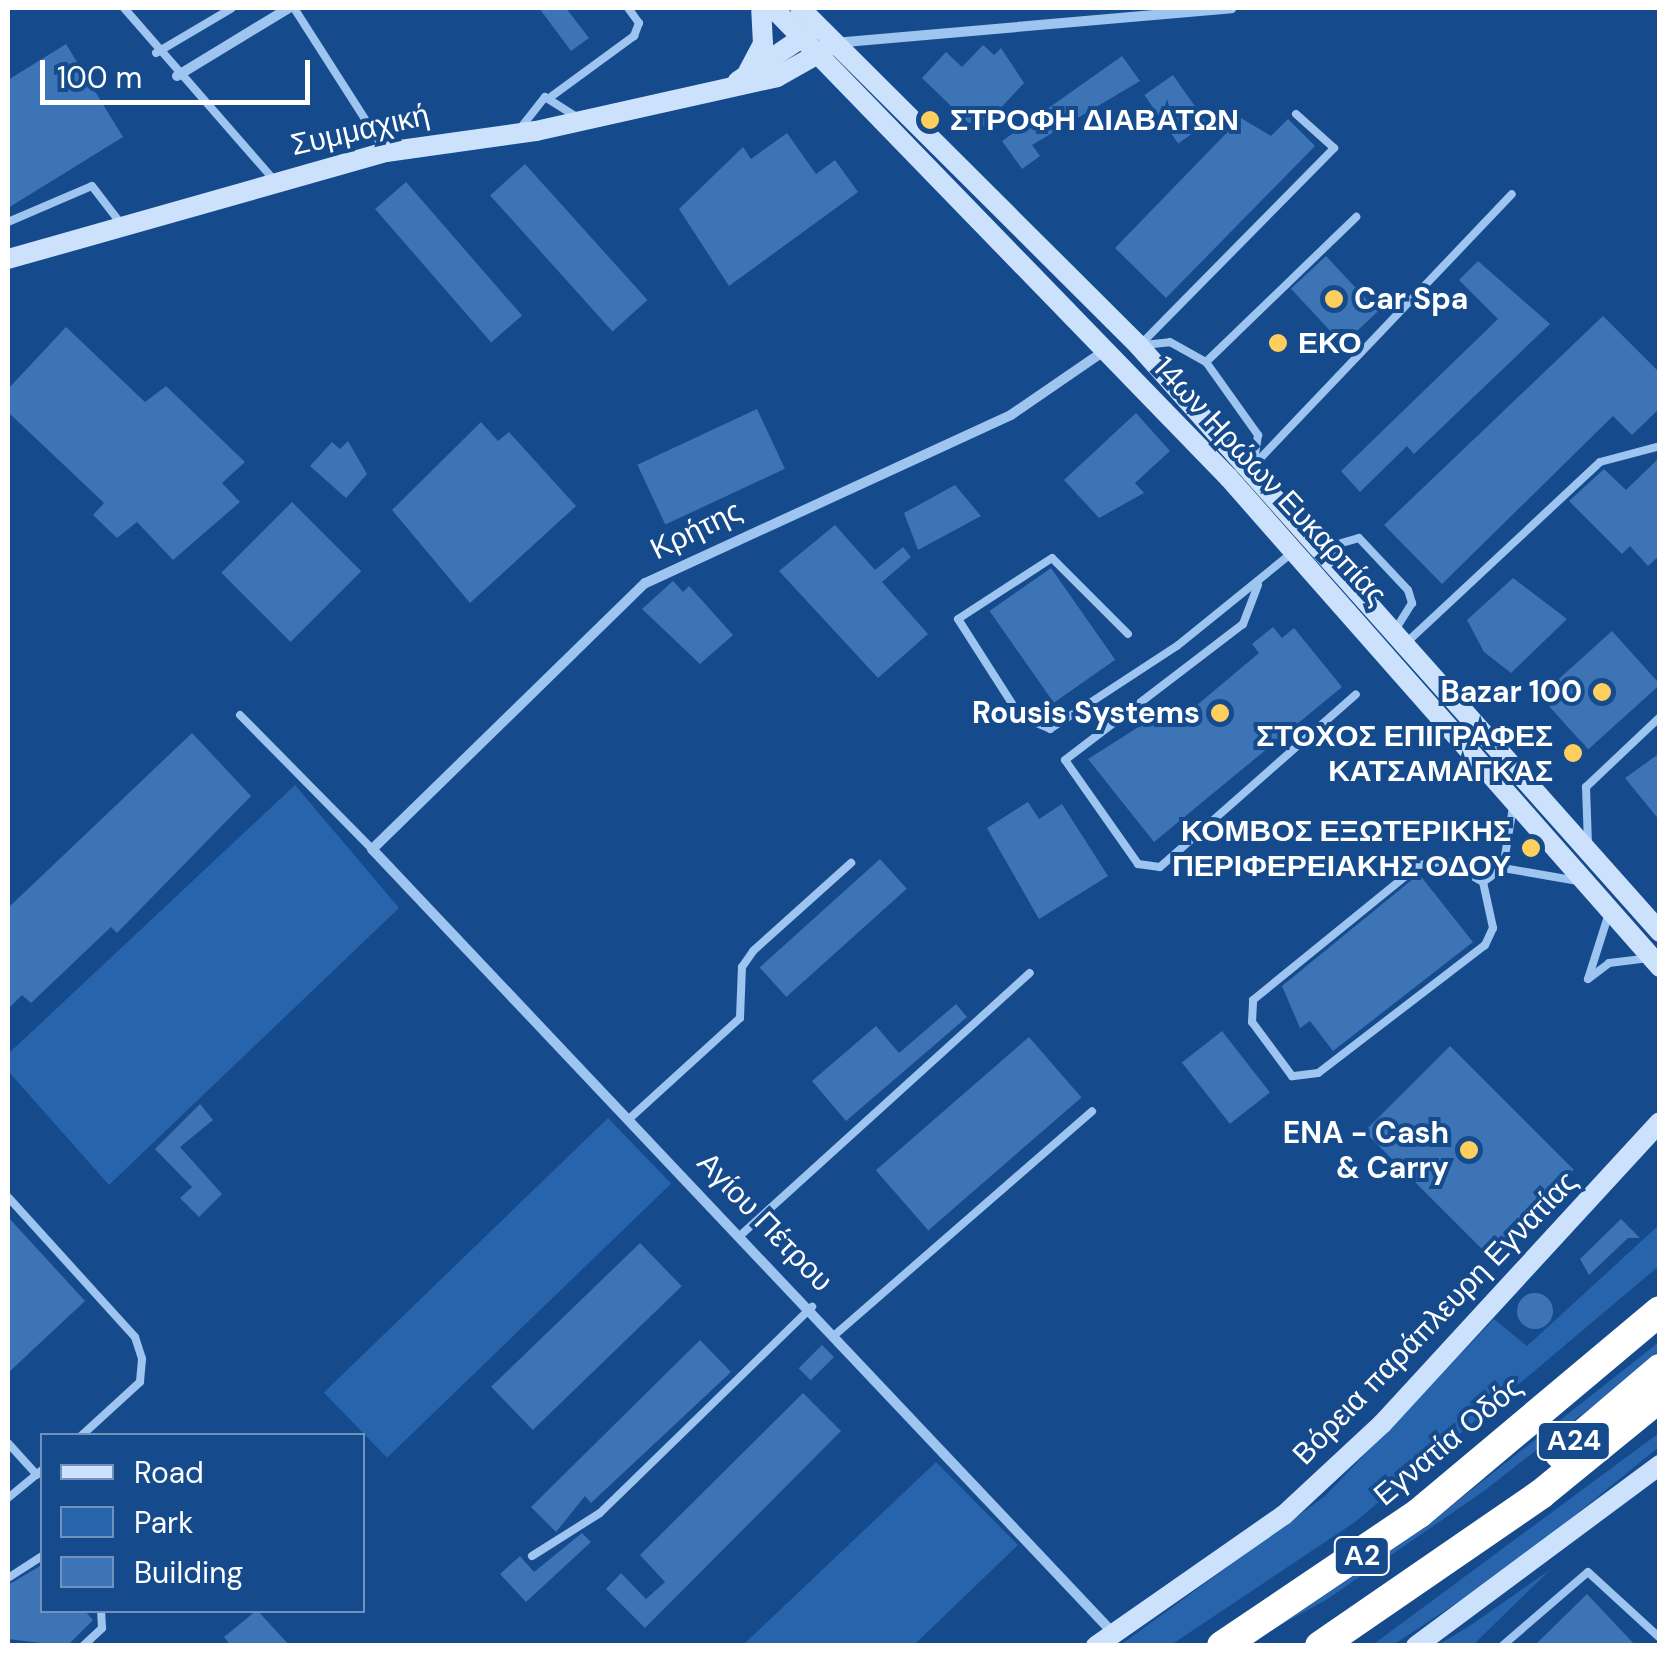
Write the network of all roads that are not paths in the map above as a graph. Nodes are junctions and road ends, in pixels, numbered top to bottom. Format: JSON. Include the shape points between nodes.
{"nodes":[{"id":1,"x":124,"y":8,"type":"edge"},
{"id":2,"x":232,"y":8,"type":"edge"},
{"id":3,"x":292,"y":8,"type":"edge"},
{"id":4,"x":628,"y":8,"type":"edge"},
{"id":5,"x":761,"y":8,"type":"edge"},
{"id":6,"x":772,"y":8,"type":"edge"},
{"id":7,"x":800,"y":8,"type":"edge"},
{"id":8,"x":1231,"y":8,"type":"edge"},
{"id":9,"x":809,"y":32,"type":"junction"},
{"id":10,"x":834,"y":43,"type":"junction"},
{"id":11,"x":156,"y":53,"type":"junction"},
{"id":12,"x":816,"y":56,"type":"junction"},
{"id":13,"x":176,"y":76,"type":"junction"},
{"id":14,"x":736,"y":82,"type":"junction"},
{"id":15,"x":552,"y":96,"type":"junction"},
{"id":16,"x":1296,"y":114,"type":"dead end"},
{"id":17,"x":584,"y":122,"type":"junction"},
{"id":18,"x":516,"y":133,"type":"junction"},
{"id":19,"x":386,"y":152,"type":"junction"},
{"id":20,"x":274,"y":180,"type":"junction"},
{"id":21,"x":1512,"y":194,"type":"dead end"},
{"id":22,"x":1356,"y":216,"type":"dead end"},
{"id":23,"x":8,"y":222,"type":"edge"},
{"id":24,"x":122,"y":225,"type":"junction"},
{"id":25,"x":8,"y":259,"type":"edge"},
{"id":26,"x":1138,"y":346,"type":"junction"},
{"id":27,"x":1107,"y":350,"type":"junction"},
{"id":28,"x":1206,"y":362,"type":"junction"},
{"id":29,"x":1660,"y":446,"type":"edge"},
{"id":30,"x":1251,"y":468,"type":"junction"},
{"id":31,"x":1322,"y":548,"type":"junction"},
{"id":32,"x":1294,"y":550,"type":"junction"},
{"id":33,"x":1258,"y":585,"type":"junction"},
{"id":34,"x":1128,"y":634,"type":"dead end"},
{"id":35,"x":1401,"y":636,"type":"junction"},
{"id":36,"x":1356,"y":694,"type":"dead end"},
{"id":37,"x":240,"y":714,"type":"dead end"},
{"id":38,"x":1660,"y":717,"type":"edge"},
{"id":39,"x":1516,"y":798,"type":"junction"},
{"id":40,"x":372,"y":849,"type":"junction"},
{"id":41,"x":1588,"y":849,"type":"junction"},
{"id":42,"x":852,"y":863,"type":"dead end"},
{"id":43,"x":1503,"y":868,"type":"junction"},
{"id":44,"x":1483,"y":882,"type":"junction"},
{"id":45,"x":1587,"y":882,"type":"junction"},
{"id":46,"x":1610,"y":908,"type":"junction"},
{"id":47,"x":1660,"y":932,"type":"edge"},
{"id":48,"x":1656,"y":962,"type":"edge"},
{"id":49,"x":1030,"y":973,"type":"dead end"},
{"id":50,"x":1092,"y":1112,"type":"dead end"},
{"id":51,"x":629,"y":1119,"type":"junction"},
{"id":52,"x":1660,"y":1122,"type":"edge"},
{"id":53,"x":8,"y":1197,"type":"edge"},
{"id":54,"x":743,"y":1233,"type":"junction"},
{"id":55,"x":812,"y":1307,"type":"junction"},
{"id":56,"x":1660,"y":1311,"type":"edge"},
{"id":57,"x":837,"y":1332,"type":"junction"},
{"id":58,"x":1660,"y":1369,"type":"edge"},
{"id":59,"x":1660,"y":1397,"type":"edge"},
{"id":60,"x":83,"y":1433,"type":"edge"},
{"id":61,"x":8,"y":1443,"type":"edge"},
{"id":62,"x":1660,"y":1465,"type":"edge"},
{"id":63,"x":40,"y":1472,"type":"edge"},
{"id":64,"x":8,"y":1498,"type":"edge"},
{"id":65,"x":1494,"y":1520,"type":"junction"},
{"id":66,"x":532,"y":1556,"type":"dead end"},
{"id":67,"x":40,"y":1557,"type":"edge"},
{"id":68,"x":8,"y":1578,"type":"edge"},
{"id":69,"x":101,"y":1613,"type":"edge"},
{"id":70,"x":1115,"y":1634,"type":"junction"},
{"id":71,"x":1660,"y":1638,"type":"edge"},
{"id":72,"x":82,"y":1646,"type":"edge"},
{"id":73,"x":1096,"y":1646,"type":"edge"},
{"id":74,"x":1222,"y":1646,"type":"edge"},
{"id":75,"x":1320,"y":1646,"type":"edge"},
{"id":76,"x":1416,"y":1646,"type":"edge"},
{"id":77,"x":1502,"y":1646,"type":"edge"}],
"edges":[{"from":1,"to":11,"type":"lane"},
{"from":2,"to":11,"type":"lane"},
{"from":3,"to":13,"type":"street"},
{"from":3,"to":19,"type":"lane"},
{"from":4,"to":15,"type":"lane","via":[[639,23],[634,36]]},
{"from":5,"to":14,"type":"main road","via":[[762,44]]},
{"from":6,"to":9,"type":"main road"},
{"from":7,"to":9,"type":"main road"},
{"from":8,"to":10,"type":"street"},
{"from":9,"to":10,"type":"main road","name":"14ων Ηρώων Ευκαρπίας"},
{"from":9,"to":12,"type":"main road","name":"14ων Ηρώων Ευκαρπίας"},
{"from":9,"to":14,"type":"main road","name":"Συμμαχική"},
{"from":10,"to":12,"type":"main road","name":"Συμμαχική"},
{"from":10,"to":26,"type":"main road","name":"14ων Ηρώων Ευκαρπίας"},
{"from":11,"to":13,"type":"lane"},
{"from":12,"to":14,"type":"main road","name":"Συμμαχική","via":[[777,77]]},
{"from":12,"to":27,"type":"main road","name":"14ων Ηρώων Ευκαρπίας"},
{"from":13,"to":20,"type":"lane"},
{"from":14,"to":17,"type":"main road","name":"Συμμαχική"},
{"from":15,"to":17,"type":"lane"},
{"from":15,"to":18,"type":"lane"},
{"from":16,"to":26,"type":"lane","via":[[1334,148]]},
{"from":17,"to":18,"type":"main road","name":"Συμμαχική"},
{"from":18,"to":19,"type":"main road","name":"Συμμαχική"},
{"from":19,"to":20,"type":"main road","name":"Συμμαχική"},
{"from":20,"to":24,"type":"main road","name":"Συμμαχική"},
{"from":21,"to":30,"type":"lane"},
{"from":22,"to":28,"type":"lane"},
{"from":23,"to":24,"type":"lane","via":[[89,186]]},
{"from":24,"to":25,"type":"main road","name":"Συμμαχική"},
{"from":26,"to":28,"type":"lane","via":[[1170,342]]},
{"from":26,"to":30,"type":"main road","name":"14ων Ηρώων Ευκαρπίας"},
{"from":27,"to":32,"type":"main road","name":"14ων Ηρώων Ευκαρπίας"},
{"from":27,"to":40,"type":"street","name":"Κρήτης","via":[[1011,415],[645,583]]},
{"from":28,"to":30,"type":"lane","via":[[1258,435]]},
{"from":29,"to":35,"type":"lane","via":[[1600,462]]},
{"from":30,"to":31,"type":"main road","name":"14ων Ηρώων Ευκαρπίας"},
{"from":31,"to":35,"type":"main road","name":"14ων Ηρώων Ευκαρπίας"},
{"from":31,"to":35,"type":"lane","via":[[1359,538],[1408,590],[1412,602]]},
{"from":32,"to":33,"type":"lane"},
{"from":32,"to":39,"type":"main road","name":"14ων Ηρώων Ευκαρπίας"},
{"from":33,"to":34,"type":"lane","via":[[1050,729],[1020,716],[958,619],[1052,558]]},
{"from":33,"to":36,"type":"lane","via":[[1243,624],[1065,760],[1138,864],[1160,867]]},
{"from":35,"to":41,"type":"main road","name":"14ων Ηρώων Ευκαρπίας"},
{"from":37,"to":40,"type":"lane"},
{"from":38,"to":41,"type":"lane","via":[[1586,786]]},
{"from":39,"to":43,"type":"lane"},
{"from":39,"to":45,"type":"main road","name":"14ων Ηρώων Ευκαρπίας"},
{"from":40,"to":51,"type":"street","name":"Αγίου Πέτρου"},
{"from":41,"to":47,"type":"main road","name":"14ων Ηρώων Ευκαρπίας"},
{"from":42,"to":51,"type":"lane","via":[[752,952],[742,968],[740,1018]]},
{"from":43,"to":44,"type":"lane"},
{"from":43,"to":45,"type":"lane"},
{"from":44,"to":44,"type":"lane","via":[[1446,861],[1419,865],[1254,1000],[1252,1022],[1292,1076],[1318,1073],[1486,945],[1493,928]]},
{"from":45,"to":46,"type":"main road","name":"14ων Ηρώων Ευκαρπίας"},
{"from":46,"to":48,"type":"main road","name":"14ων Ηρώων Ευκαρπίας"},
{"from":46,"to":48,"type":"lane","via":[[1588,979],[1609,963]]},
{"from":49,"to":54,"type":"lane"},
{"from":50,"to":57,"type":"lane"},
{"from":51,"to":54,"type":"street","name":"Αγίου Πέτρου"},
{"from":52,"to":70,"type":"main road","name":"Βόρεια παράπλευρη Εγνατίας","via":[[1382,1424],[1284,1515]]},
{"from":53,"to":60,"type":"lane","via":[[138,1348],[140,1382]]},
{"from":54,"to":55,"type":"street","name":"Αγίου Πέτρου"},
{"from":55,"to":57,"type":"street","name":"Αγίου Πέτρου"},
{"from":55,"to":66,"type":"lane","via":[[600,1512]]},
{"from":56,"to":74,"type":"highway","name":"Εγνατία Οδός","number":"Α2","via":[[1419,1513]]},
{"from":57,"to":70,"type":"street","name":"Αγίου Πέτρου"},
{"from":58,"to":65,"type":"highway","number":"Α24"},
{"from":59,"to":65,"type":"highway","number":"Α2","via":[[1541,1494]]},
{"from":61,"to":63,"type":"lane"},
{"from":62,"to":76,"type":"main road"},
{"from":63,"to":64,"type":"lane"},
{"from":65,"to":75,"type":"highway","number":"Α2"},
{"from":67,"to":68,"type":"lane"},
{"from":69,"to":72,"type":"lane","via":[[102,1628]]},
{"from":70,"to":73,"type":"main road","name":"Βόρεια παράπλευρη Εγνατίας"},
{"from":71,"to":77,"type":"lane","via":[[1588,1572]]}]}
